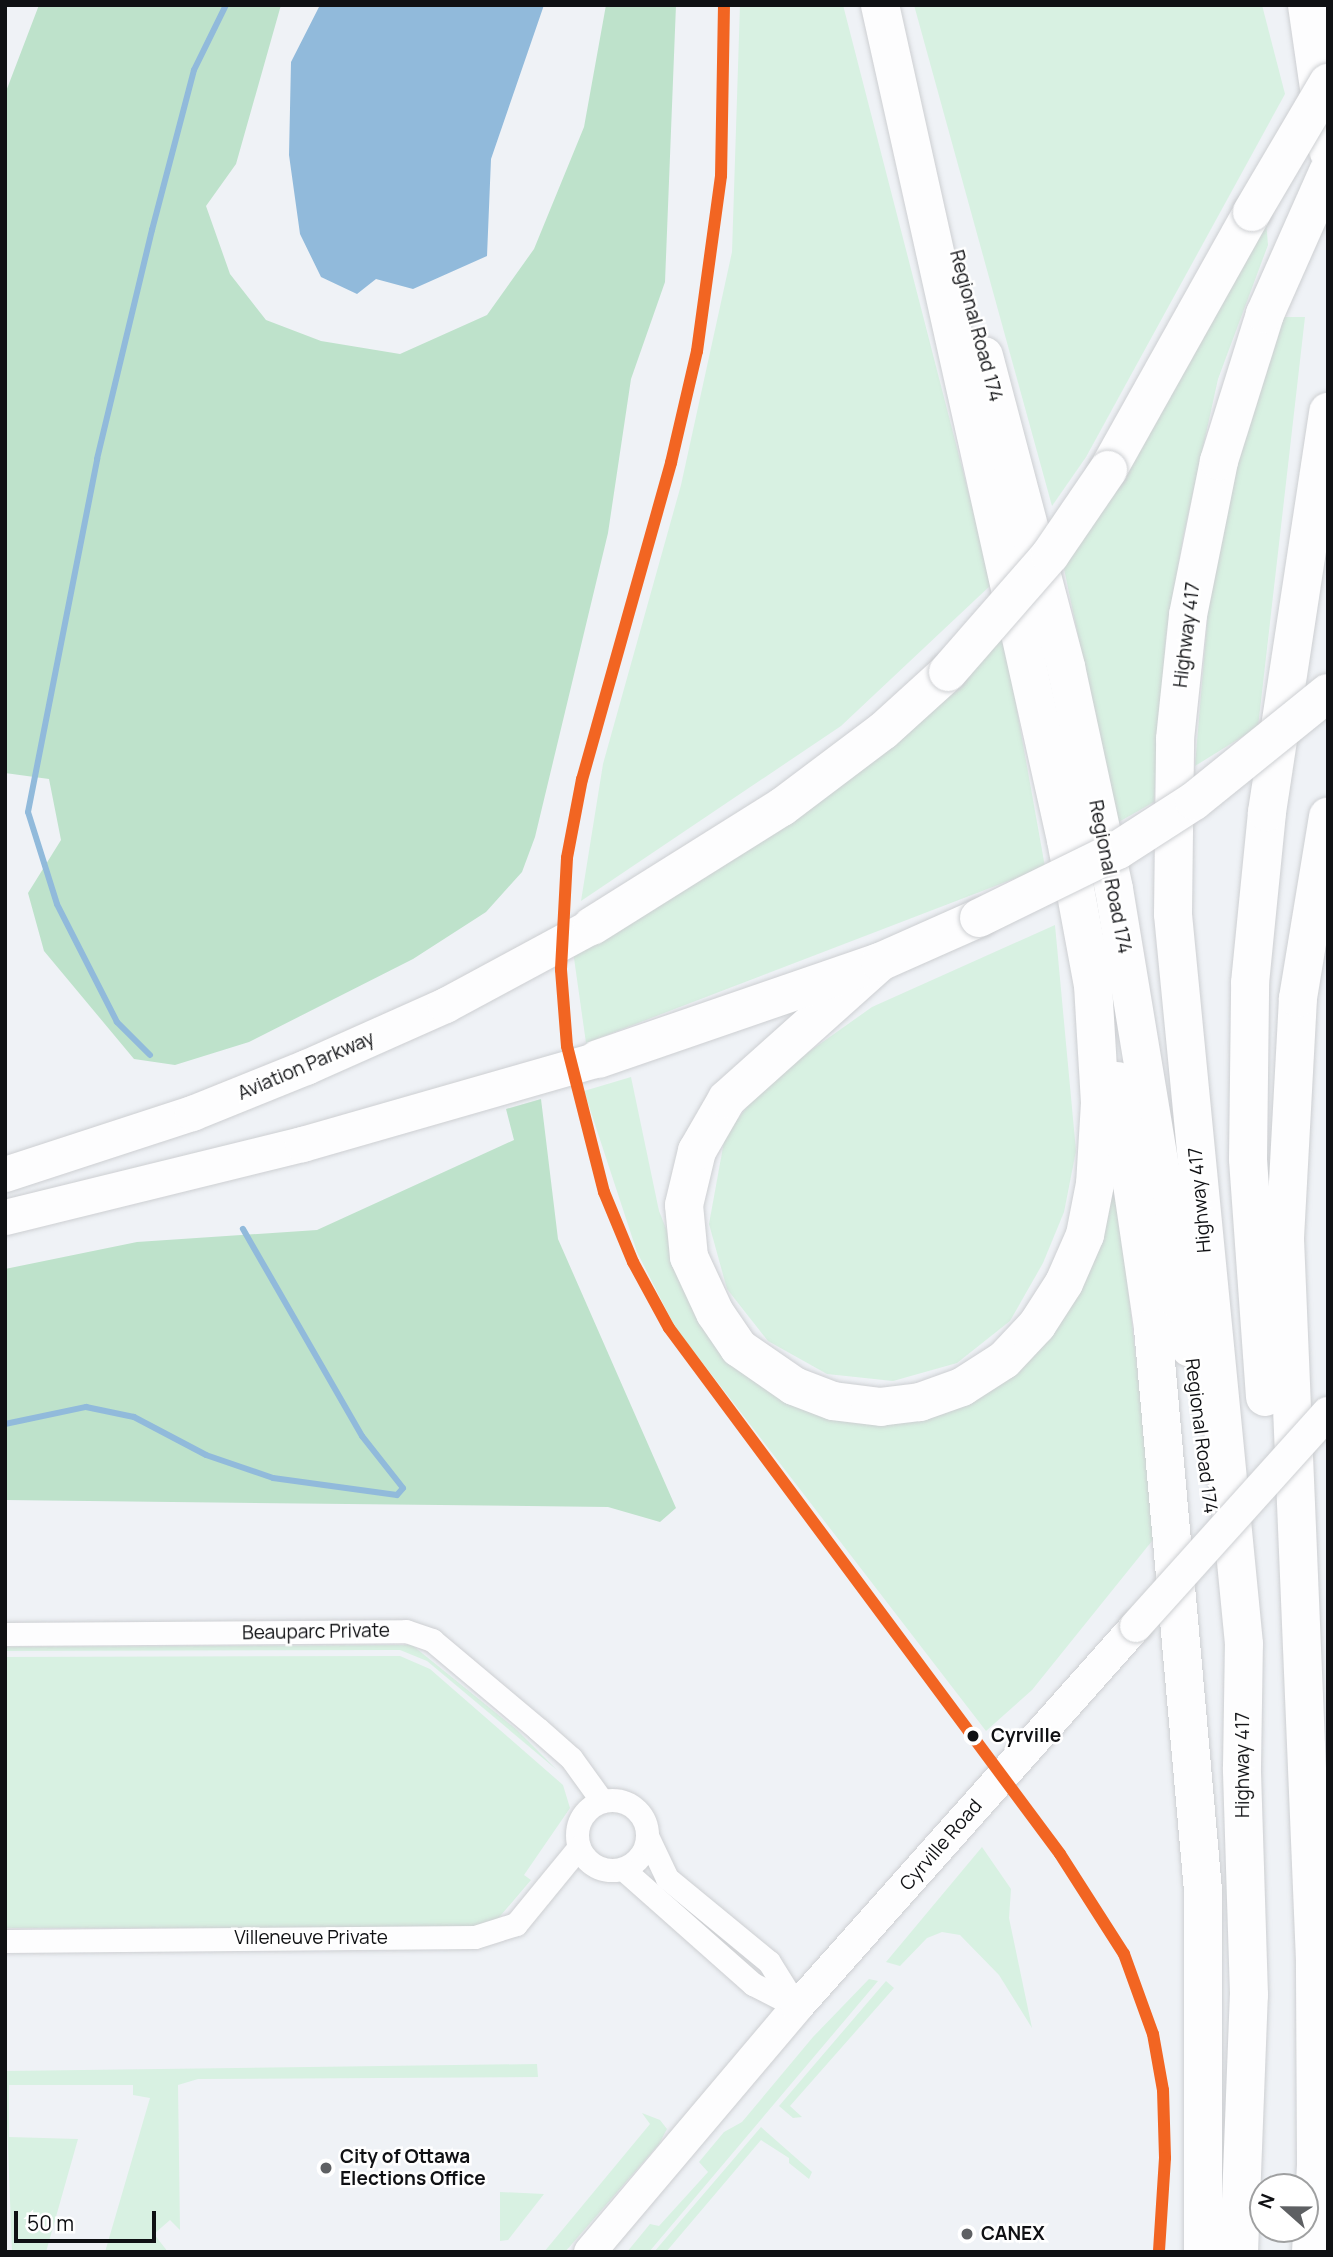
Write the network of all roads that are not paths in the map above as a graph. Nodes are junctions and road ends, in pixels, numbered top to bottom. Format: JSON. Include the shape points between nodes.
{"nodes":[{"id":1,"x":880,"y":5,"type":"edge"},
{"id":2,"x":887,"y":5,"type":"edge"},
{"id":3,"x":1307,"y":5,"type":"edge"},
{"id":4,"x":1328,"y":83,"type":"edge"},
{"id":5,"x":1328,"y":150,"type":"edge"},
{"id":6,"x":1328,"y":172,"type":"edge"},
{"id":7,"x":1328,"y":412,"type":"edge"},
{"id":8,"x":1328,"y":693,"type":"edge"},
{"id":9,"x":1328,"y":816,"type":"edge"},
{"id":10,"x":592,"y":926,"type":"joint"},
{"id":11,"x":880,"y":962,"type":"junction"},
{"id":12,"x":1093,"y":985,"type":"junction"},
{"id":13,"x":598,"y":1059,"type":"joint"},
{"id":14,"x":5,"y":1174,"type":"edge"},
{"id":15,"x":5,"y":1217,"type":"edge"},
{"id":16,"x":1328,"y":1413,"type":"edge"},
{"id":17,"x":1298,"y":1610,"type":"junction"},
{"id":18,"x":5,"y":1634,"type":"edge"},
{"id":19,"x":1242,"y":1767,"type":"junction"},
{"id":20,"x":602,"y":1801,"type":"junction"},
{"id":21,"x":648,"y":1838,"type":"junction"},
{"id":22,"x":579,"y":1847,"type":"junction"},
{"id":23,"x":623,"y":1868,"type":"junction"},
{"id":24,"x":5,"y":1941,"type":"edge"},
{"id":25,"x":797,"y":2007,"type":"junction"},
{"id":26,"x":590,"y":2252,"type":"edge"},
{"id":27,"x":1203,"y":2252,"type":"edge"},
{"id":28,"x":1240,"y":2252,"type":"edge"},
{"id":29,"x":1311,"y":2252,"type":"edge"}],
"edges":[{"from":1,"to":12,"type":"highway","via":[[1066,841]]},
{"from":2,"to":19,"type":"highway","name":"Regional Road 174","via":[[1066,667],[1114,889],[1176,1244]]},
{"from":3,"to":5,"type":"highway"},
{"from":4,"to":10,"type":"highway","bridge":true,"via":[[1108,470],[1050,555],[948,672],[883,731],[792,800]]},
{"from":6,"to":19,"type":"highway","name":"Highway 417","via":[[1265,314],[1225,438],[1196,567],[1180,683],[1173,915],[1244,1644]]},
{"from":7,"to":17,"type":"highway","via":[[1267,812],[1248,1030],[1248,1159],[1267,1417]]},
{"from":8,"to":11,"type":"highway","bridge":true,"via":[[1194,801],[1118,850]]},
{"from":9,"to":17,"type":"highway","via":[[1298,998],[1287,1156],[1286,1280]]},
{"from":10,"to":14,"type":"main road","name":"Aviation Parkway","via":[[434,1010],[237,1095]]},
{"from":11,"to":12,"type":"highway","via":[[727,1099],[697,1151],[684,1205],[689,1257],[715,1313],[739,1348],[794,1386],[858,1406],[920,1402],[982,1376],[1020,1346],[1064,1283],[1085,1235],[1095,1184],[1100,1103]]},
{"from":11,"to":13,"type":"highway"},
{"from":12,"to":27,"type":"highway","via":[[1105,1010],[1132,1165],[1153,1328],[1183,1642],[1203,1891]]},
{"from":13,"to":15,"type":"main road","via":[[302,1144]]},
{"from":16,"to":25,"type":"main road","name":"Cyrville Road","bridge":true},
{"from":17,"to":29,"type":"highway","via":[[1315,1961],[1316,2165]]},
{"from":18,"to":20,"type":"street","name":"Beauparc Private","via":[[406,1631],[432,1640],[538,1729],[571,1758]]},
{"from":19,"to":28,"type":"highway","name":"Highway 417","via":[[1249,1995]]},
{"from":20,"to":21,"type":"street","via":[[616,1799],[640,1812]]},
{"from":20,"to":22,"type":"street","via":[[581,1818]]},
{"from":21,"to":23,"type":"street","via":[[644,1851]]},
{"from":21,"to":25,"type":"street","via":[[667,1878],[769,1962]]},
{"from":22,"to":23,"type":"street","via":[[596,1866]]},
{"from":22,"to":24,"type":"street","name":"Villeneuve Private","via":[[516,1924],[475,1937]]},
{"from":23,"to":25,"type":"street","via":[[754,1984]]},
{"from":25,"to":26,"type":"main road","name":"Cyrville Road"}]}
